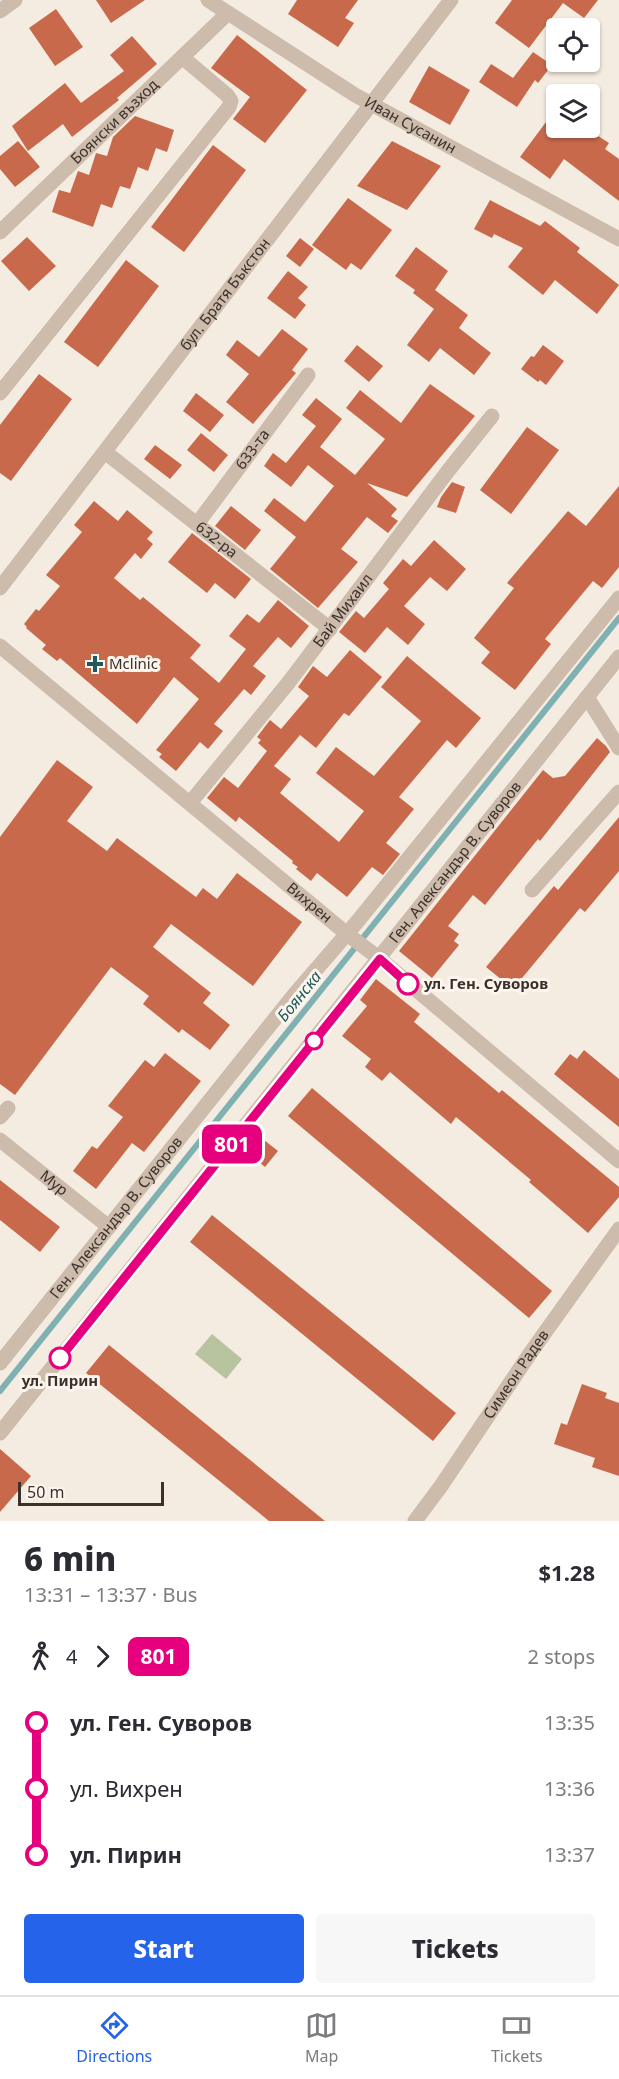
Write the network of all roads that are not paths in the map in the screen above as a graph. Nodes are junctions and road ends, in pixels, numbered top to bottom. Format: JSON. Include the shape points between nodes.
{"nodes":[{"id":1,"x":15,"y":0,"type":"edge"},
{"id":2,"x":208,"y":0,"type":"edge"},
{"id":3,"x":451,"y":0,"type":"edge"},
{"id":4,"x":0,"y":11,"type":"edge"},
{"id":5,"x":228,"y":13,"type":"junction"},
{"id":6,"x":182,"y":57,"type":"junction"},
{"id":7,"x":372,"y":104,"type":"junction"},
{"id":8,"x":0,"y":232,"type":"edge"},
{"id":9,"x":619,"y":239,"type":"edge"},
{"id":10,"x":308,"y":375,"type":"dead end"},
{"id":11,"x":0,"y":393,"type":"edge"},
{"id":12,"x":492,"y":416,"type":"dead end"},
{"id":13,"x":105,"y":452,"type":"junction"},
{"id":14,"x":197,"y":524,"type":"junction"},
{"id":15,"x":0,"y":588,"type":"edge"},
{"id":16,"x":619,"y":598,"type":"edge"},
{"id":17,"x":330,"y":629,"type":"junction"},
{"id":18,"x":0,"y":646,"type":"edge"},
{"id":19,"x":619,"y":657,"type":"edge"},
{"id":20,"x":587,"y":697,"type":"junction"},
{"id":21,"x":619,"y":748,"type":"edge"},
{"id":22,"x":619,"y":792,"type":"edge"},
{"id":23,"x":190,"y":803,"type":"junction"},
{"id":24,"x":532,"y":890,"type":"dead end"},
{"id":25,"x":347,"y":934,"type":"junction"},
{"id":26,"x":380,"y":959,"type":"junction"},
{"id":27,"x":0,"y":1140,"type":"edge"},
{"id":28,"x":619,"y":1161,"type":"edge"},
{"id":29,"x":109,"y":1227,"type":"junction"},
{"id":30,"x":619,"y":1229,"type":"edge"},
{"id":31,"x":0,"y":1363,"type":"edge"},
{"id":32,"x":0,"y":1433,"type":"edge"},
{"id":33,"x":415,"y":1521,"type":"edge"}],
"edges":[{"from":1,"to":4,"type":"street"},
{"from":2,"to":5,"type":"street","name":"Иван Сусанин"},
{"from":3,"to":7,"type":"street","name":"бул. Братя Бъкстон"},
{"from":5,"to":6,"type":"street","name":"Боянски възход"},
{"from":5,"to":7,"type":"street","name":"Иван Сусанин"},
{"from":6,"to":8,"type":"street","name":"Боянски възход"},
{"from":6,"to":11,"type":"street","via":[[228,95],[229,107]]},
{"from":7,"to":9,"type":"street","name":"Иван Сусанин"},
{"from":7,"to":13,"type":"street","name":"бул. Братя Бъкстон"},
{"from":10,"to":14,"type":"street","name":"633-та"},
{"from":12,"to":17,"type":"street","name":"Бай Михаил"},
{"from":13,"to":14,"type":"street","name":"632-ра"},
{"from":13,"to":15,"type":"street","name":"бул. Братя Бъкстон"},
{"from":14,"to":17,"type":"street","name":"632-ра"},
{"from":16,"to":25,"type":"street","name":"Ген. Александър В. Суворов"},
{"from":17,"to":23,"type":"street","name":"Бай Михаил"},
{"from":18,"to":23,"type":"street","name":"Вихрен"},
{"from":19,"to":20,"type":"street","name":"Ген. Александър В. Суворов"},
{"from":20,"to":21,"type":"street"},
{"from":20,"to":26,"type":"street","name":"Ген. Александър В. Суворов"},
{"from":22,"to":24,"type":"street"},
{"from":23,"to":25,"type":"street","name":"Вихрен"},
{"from":25,"to":26,"type":"street","name":"Вихрен"},
{"from":25,"to":29,"type":"street","name":"Ген. Александър В. Суворов"},
{"from":26,"to":28,"type":"street","name":"Вихрен"},
{"from":26,"to":32,"type":"street","name":"Ген. Александър В. Суворов"},
{"from":27,"to":29,"type":"street","name":"Мур"},
{"from":29,"to":31,"type":"street","name":"Ген. Александър В. Суворов"},
{"from":30,"to":33,"type":"street","name":"Симеон Радев"}]}
